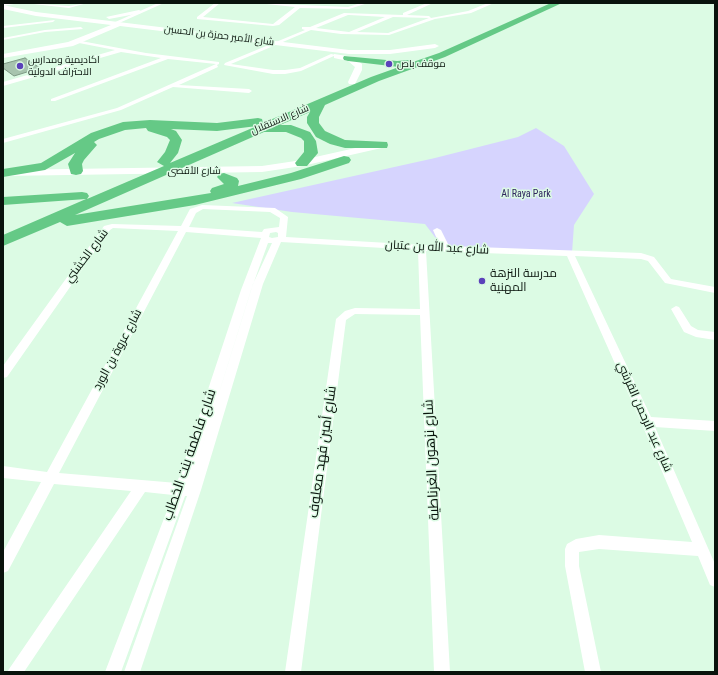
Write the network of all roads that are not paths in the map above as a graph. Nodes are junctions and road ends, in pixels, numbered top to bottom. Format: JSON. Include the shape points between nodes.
{"nodes":[{"id":1,"x":13,"y":3,"type":"edge"},
{"id":2,"x":27,"y":3,"type":"edge"},
{"id":3,"x":85,"y":3,"type":"edge"},
{"id":4,"x":162,"y":3,"type":"edge"},
{"id":5,"x":218,"y":3,"type":"edge"},
{"id":6,"x":259,"y":3,"type":"edge"},
{"id":7,"x":367,"y":3,"type":"edge"},
{"id":8,"x":431,"y":3,"type":"edge"},
{"id":9,"x":492,"y":3,"type":"edge"},
{"id":10,"x":535,"y":3,"type":"edge"},
{"id":11,"x":558,"y":3,"type":"edge"},
{"id":12,"x":44,"y":4,"type":"edge"},
{"id":13,"x":271,"y":4,"type":"edge"},
{"id":14,"x":298,"y":6,"type":"junction"},
{"id":15,"x":318,"y":8,"type":"junction"},
{"id":16,"x":4,"y":9,"type":"edge"},
{"id":17,"x":148,"y":9,"type":"junction"},
{"id":18,"x":355,"y":10,"type":"junction"},
{"id":19,"x":345,"y":11,"type":"junction"},
{"id":20,"x":139,"y":12,"type":"junction"},
{"id":21,"x":373,"y":13,"type":"junction"},
{"id":22,"x":395,"y":15,"type":"junction"},
{"id":23,"x":508,"y":15,"type":"dead end"},
{"id":24,"x":237,"y":16,"type":"dead end"},
{"id":25,"x":20,"y":18,"type":"dead end"},
{"id":26,"x":434,"y":18,"type":"junction"},
{"id":27,"x":86,"y":20,"type":"junction"},
{"id":28,"x":53,"y":21,"type":"junction"},
{"id":29,"x":229,"y":22,"type":"junction"},
{"id":30,"x":73,"y":23,"type":"junction"},
{"id":31,"x":113,"y":25,"type":"junction"},
{"id":32,"x":3,"y":26,"type":"edge"},
{"id":33,"x":146,"y":27,"type":"junction"},
{"id":34,"x":82,"y":28,"type":"junction"},
{"id":35,"x":305,"y":29,"type":"junction"},
{"id":36,"x":160,"y":33,"type":"junction"},
{"id":37,"x":131,"y":34,"type":"dead end"},
{"id":38,"x":348,"y":34,"type":"junction"},
{"id":39,"x":111,"y":36,"type":"dead end"},
{"id":40,"x":285,"y":37,"type":"junction"},
{"id":41,"x":3,"y":39,"type":"edge"},
{"id":42,"x":245,"y":41,"type":"junction"},
{"id":43,"x":447,"y":41,"type":"dead end"},
{"id":44,"x":78,"y":42,"type":"junction"},
{"id":45,"x":62,"y":44,"type":"junction"},
{"id":46,"x":268,"y":45,"type":"junction"},
{"id":47,"x":294,"y":45,"type":"junction"},
{"id":48,"x":435,"y":46,"type":"junction"},
{"id":49,"x":122,"y":50,"type":"junction"},
{"id":50,"x":376,"y":53,"type":"junction"},
{"id":51,"x":247,"y":54,"type":"junction"},
{"id":52,"x":333,"y":55,"type":"junction"},
{"id":53,"x":3,"y":56,"type":"edge"},
{"id":54,"x":166,"y":58,"type":"junction"},
{"id":55,"x":348,"y":58,"type":"junction"},
{"id":56,"x":430,"y":60,"type":"junction"},
{"id":57,"x":393,"y":64,"type":"junction"},
{"id":58,"x":221,"y":65,"type":"junction"},
{"id":59,"x":352,"y":82,"type":"junction"},
{"id":60,"x":3,"y":84,"type":"edge"},
{"id":61,"x":172,"y":86,"type":"junction"},
{"id":62,"x":249,"y":91,"type":"dead end"},
{"id":63,"x":53,"y":100,"type":"dead end"},
{"id":64,"x":321,"y":102,"type":"junction"},
{"id":65,"x":259,"y":126,"type":"junction"},
{"id":66,"x":3,"y":141,"type":"edge"},
{"id":67,"x":382,"y":145,"type":"joint"},
{"id":68,"x":344,"y":160,"type":"joint"},
{"id":69,"x":164,"y":162,"type":"junction"},
{"id":70,"x":302,"y":163,"type":"junction"},
{"id":71,"x":76,"y":171,"type":"junction"},
{"id":72,"x":3,"y":173,"type":"edge"},
{"id":73,"x":101,"y":173,"type":"junction"},
{"id":74,"x":186,"y":174,"type":"junction"},
{"id":75,"x":224,"y":177,"type":"junction"},
{"id":76,"x":3,"y":179,"type":"edge"},
{"id":77,"x":134,"y":185,"type":"junction"},
{"id":78,"x":82,"y":196,"type":"junction"},
{"id":79,"x":3,"y":201,"type":"edge"},
{"id":80,"x":42,"y":224,"type":"junction"},
{"id":81,"x":270,"y":226,"type":"junction"},
{"id":82,"x":183,"y":229,"type":"junction"},
{"id":83,"x":3,"y":230,"type":"edge"},
{"id":84,"x":437,"y":230,"type":"dead end"},
{"id":85,"x":281,"y":236,"type":"junction"},
{"id":86,"x":3,"y":241,"type":"edge"},
{"id":87,"x":422,"y":248,"type":"junction"},
{"id":88,"x":446,"y":249,"type":"junction"},
{"id":89,"x":570,"y":254,"type":"junction"},
{"id":90,"x":715,"y":290,"type":"edge"},
{"id":91,"x":676,"y":309,"type":"dead end"},
{"id":92,"x":425,"y":312,"type":"junction"},
{"id":93,"x":715,"y":336,"type":"edge"},
{"id":94,"x":3,"y":374,"type":"edge"},
{"id":95,"x":647,"y":422,"type":"junction"},
{"id":96,"x":715,"y":426,"type":"edge"},
{"id":97,"x":3,"y":472,"type":"edge"},
{"id":98,"x":52,"y":478,"type":"junction"},
{"id":99,"x":142,"y":486,"type":"junction"},
{"id":100,"x":180,"y":489,"type":"junction"},
{"id":101,"x":195,"y":490,"type":"junction"},
{"id":102,"x":700,"y":549,"type":"junction"},
{"id":103,"x":3,"y":566,"type":"edge"},
{"id":104,"x":715,"y":580,"type":"edge"},
{"id":105,"x":15,"y":672,"type":"edge"},
{"id":106,"x":113,"y":672,"type":"edge"},
{"id":107,"x":132,"y":672,"type":"edge"},
{"id":108,"x":294,"y":672,"type":"edge"},
{"id":109,"x":442,"y":672,"type":"edge"},
{"id":110,"x":593,"y":672,"type":"edge"}],
"edges":[{"from":1,"to":16,"type":"street"},
{"from":2,"to":12,"type":"street"},
{"from":3,"to":12,"type":"street","via":[[72,7]]},
{"from":4,"to":17,"type":"street"},
{"from":5,"to":29,"type":"street","via":[[198,18]]},
{"from":6,"to":13,"type":"street"},
{"from":7,"to":18,"type":"street"},
{"from":7,"to":19,"type":"street"},
{"from":8,"to":22,"type":"street","via":[[415,11]]},
{"from":9,"to":26,"type":"street","via":[[464,13]]},
{"from":10,"to":23,"type":"highway"},
{"from":11,"to":56,"type":"highway","name":"شارع الاستقلال"},
{"from":13,"to":14,"type":"street"},
{"from":14,"to":15,"type":"street"},
{"from":14,"to":29,"type":"street","via":[[273,25]]},
{"from":15,"to":19,"type":"street"},
{"from":15,"to":19,"type":"street"},
{"from":16,"to":27,"type":"main road","name":"شارع الأمير حمزة بن الحسين"},
{"from":16,"to":28,"type":"main road","name":"شارع الأمير حمزة بن الحسين"},
{"from":17,"to":20,"type":"street"},
{"from":17,"to":31,"type":"street"},
{"from":17,"to":33,"type":"main road","via":[[139,20]]},
{"from":18,"to":19,"type":"street","via":[[354,13]]},
{"from":18,"to":21,"type":"street"},
{"from":19,"to":21,"type":"street"},
{"from":19,"to":35,"type":"street"},
{"from":20,"to":27,"type":"main road"},
{"from":20,"to":31,"type":"street"},
{"from":21,"to":22,"type":"street"},
{"from":22,"to":26,"type":"street"},
{"from":22,"to":38,"type":"street"},
{"from":24,"to":29,"type":"street"},
{"from":25,"to":32,"type":"street"},
{"from":26,"to":38,"type":"street","via":[[389,34]]},
{"from":27,"to":31,"type":"main road","name":"شارع الأمير حمزة بن الحسين"},
{"from":28,"to":30,"type":"main road","name":"شارع الأمير حمزة بن الحسين"},
{"from":28,"to":32,"type":"street"},
{"from":30,"to":31,"type":"main road","name":"شارع الأمير حمزة بن الحسين"},
{"from":30,"to":34,"type":"main road"},
{"from":31,"to":33,"type":"main road","name":"شارع الأمير حمزة بن الحسين"},
{"from":31,"to":36,"type":"main road","name":"شارع الأمير حمزة بن الحسين"},
{"from":31,"to":44,"type":"main road"},
{"from":31,"to":45,"type":"main road"},
{"from":33,"to":42,"type":"main road","name":"شارع الأمير حمزة بن الحسين"},
{"from":34,"to":41,"type":"street","via":[[45,31]]},
{"from":34,"to":45,"type":"main road","via":[[78,36]]},
{"from":35,"to":38,"type":"street"},
{"from":35,"to":40,"type":"street"},
{"from":36,"to":37,"type":"main road"},
{"from":36,"to":42,"type":"main road","name":"شارع الأمير حمزة بن الحسين"},
{"from":39,"to":44,"type":"main road"},
{"from":40,"to":42,"type":"main road"},
{"from":40,"to":46,"type":"street"},
{"from":40,"to":47,"type":"main road"},
{"from":42,"to":46,"type":"main road","name":"شارع الأمير حمزة بن الحسين"},
{"from":42,"to":51,"type":"main road","via":[[250,47]]},
{"from":43,"to":48,"type":"highway","name":"شارع الاستقلال"},
{"from":44,"to":45,"type":"main road"},
{"from":44,"to":49,"type":"street"},
{"from":45,"to":53,"type":"main road"},
{"from":46,"to":47,"type":"main road","name":"شارع الأمير حمزة بن الحسين"},
{"from":46,"to":51,"type":"street"},
{"from":46,"to":52,"type":"main road","name":"شارع الأمير حمزة بن الحسين"},
{"from":47,"to":50,"type":"main road","name":"شارع الأمير حمزة بن الحسين"},
{"from":48,"to":50,"type":"main road","name":"شارع الأمير حمزة بن الحسين"},
{"from":48,"to":57,"type":"highway","name":"شارع الاستقلال"},
{"from":49,"to":54,"type":"street"},
{"from":49,"to":60,"type":"street"},
{"from":50,"to":55,"type":"main road","name":"شارع الأمير حمزة بن الحسين","via":[[376,56],[371,58]]},
{"from":51,"to":58,"type":"street"},
{"from":52,"to":55,"type":"main road","name":"شارع الأمير حمزة بن الحسين"},
{"from":52,"to":58,"type":"street","via":[[301,69],[285,72]]},
{"from":54,"to":58,"type":"street"},
{"from":54,"to":63,"type":"street"},
{"from":55,"to":57,"type":"highway"},
{"from":55,"to":59,"type":"main road","via":[[358,66]]},
{"from":56,"to":57,"type":"highway"},
{"from":56,"to":64,"type":"highway","name":"شارع الاستقلال","via":[[375,79]]},
{"from":57,"to":59,"type":"highway","name":"شارع الاستقلال"},
{"from":58,"to":61,"type":"street"},
{"from":59,"to":65,"type":"highway","name":"شارع الاستقلال"},
{"from":61,"to":62,"type":"street"},
{"from":61,"to":66,"type":"street","via":[[119,109]]},
{"from":64,"to":65,"type":"highway","name":"شارع الاستقلال"},
{"from":64,"to":67,"type":"highway","via":[[313,117],[313,123],[320,134],[345,144]]},
{"from":65,"to":69,"type":"highway","name":"شارع الاستقلال"},
{"from":65,"to":70,"type":"highway","via":[[287,128],[306,135],[310,141],[311,153]]},
{"from":65,"to":72,"type":"highway","via":[[123,126],[95,136],[45,166]]},
{"from":65,"to":77,"type":"highway","name":"شارع الاستقلال"},
{"from":67,"to":70,"type":"main road","name":"شارع الأقصى"},
{"from":68,"to":75,"type":"main road","name":"شارع الأقصى","via":[[278,172]]},
{"from":68,"to":80,"type":"highway","via":[[296,176],[195,201]]},
{"from":69,"to":71,"type":"highway","via":[[175,146],[176,140],[172,134],[158,129],[137,128],[112,133],[91,144],[78,158],[75,164]]},
{"from":69,"to":78,"type":"highway","name":"شارع الاستقلال"},
{"from":70,"to":74,"type":"main road","name":"شارع الأقصى","via":[[262,169]]},
{"from":71,"to":72,"type":"main road","name":"شارع الأقصى"},
{"from":71,"to":73,"type":"main road","name":"شارع الأقصى"},
{"from":73,"to":74,"type":"main road","name":"شارع الأقصى"},
{"from":73,"to":76,"type":"main road","name":"شارع الأقصى"},
{"from":74,"to":75,"type":"main road","name":"شارع الأقصى"},
{"from":75,"to":77,"type":"highway","via":[[232,181],[228,188],[159,201],[141,198],[137,195]]},
{"from":77,"to":80,"type":"highway","name":"شارع الاستقلال"},
{"from":78,"to":79,"type":"highway"},
{"from":78,"to":83,"type":"highway","name":"شارع الاستقلال"},
{"from":80,"to":86,"type":"highway","name":"شارع الاستقلال"},
{"from":81,"to":82,"type":"street","name":"شارع الخشني"},
{"from":81,"to":82,"type":"street","name":"شارع عروة بن الورد","via":[[267,209],[202,207],[193,211]]},
{"from":81,"to":85,"type":"street","name":"شارع عبد الله بن عتبان","via":[[277,229]]},
{"from":81,"to":85,"type":"street","via":[[284,217]]},
{"from":81,"to":100,"type":"street","name":"شارع فاطمة بنت الخطاب"},
{"from":82,"to":94,"type":"street","name":"شارع الخشني","via":[[112,226],[107,228]]},
{"from":82,"to":98,"type":"street","name":"شارع عروة بن الورد"},
{"from":84,"to":88,"type":"street"},
{"from":85,"to":87,"type":"street","name":"شارع عبد الله بن عتبان","via":[[303,240]]},
{"from":85,"to":101,"type":"street","name":"شارع فاطمة بنت الخطاب","via":[[258,284]]},
{"from":87,"to":88,"type":"street","name":"شارع عبد الله بن عتبان"},
{"from":87,"to":92,"type":"street","name":"شارع نزهون الغرناطية"},
{"from":88,"to":89,"type":"street","name":"شارع عبد الله بن عتبان"},
{"from":89,"to":90,"type":"street","name":"شارع عبد الله بن عتبان","via":[[647,257],[668,281]]},
{"from":89,"to":95,"type":"street","name":"شارع عبد الرحمن القرشي"},
{"from":91,"to":93,"type":"street","via":[[687,329]]},
{"from":92,"to":108,"type":"street","name":"شارع أمين فهد معلوف","via":[[355,311],[341,319]]},
{"from":92,"to":109,"type":"street","name":"شارع نزهون الغرناطية"},
{"from":95,"to":96,"type":"street"},
{"from":95,"to":102,"type":"street","name":"شارع عبد الرحمن القرشي"},
{"from":97,"to":98,"type":"street"},
{"from":98,"to":99,"type":"street"},
{"from":98,"to":103,"type":"street","name":"شارع عروة بن الورد"},
{"from":99,"to":100,"type":"street"},
{"from":99,"to":105,"type":"street"},
{"from":100,"to":101,"type":"street"},
{"from":100,"to":106,"type":"street","name":"شارع فاطمة بنت الخطاب"},
{"from":101,"to":107,"type":"street","name":"شارع فاطمة بنت الخطاب"},
{"from":102,"to":104,"type":"street","name":"شارع عبد الرحمن القرشي"},
{"from":102,"to":110,"type":"street","via":[[615,542],[580,545],[572,550]]}]}
